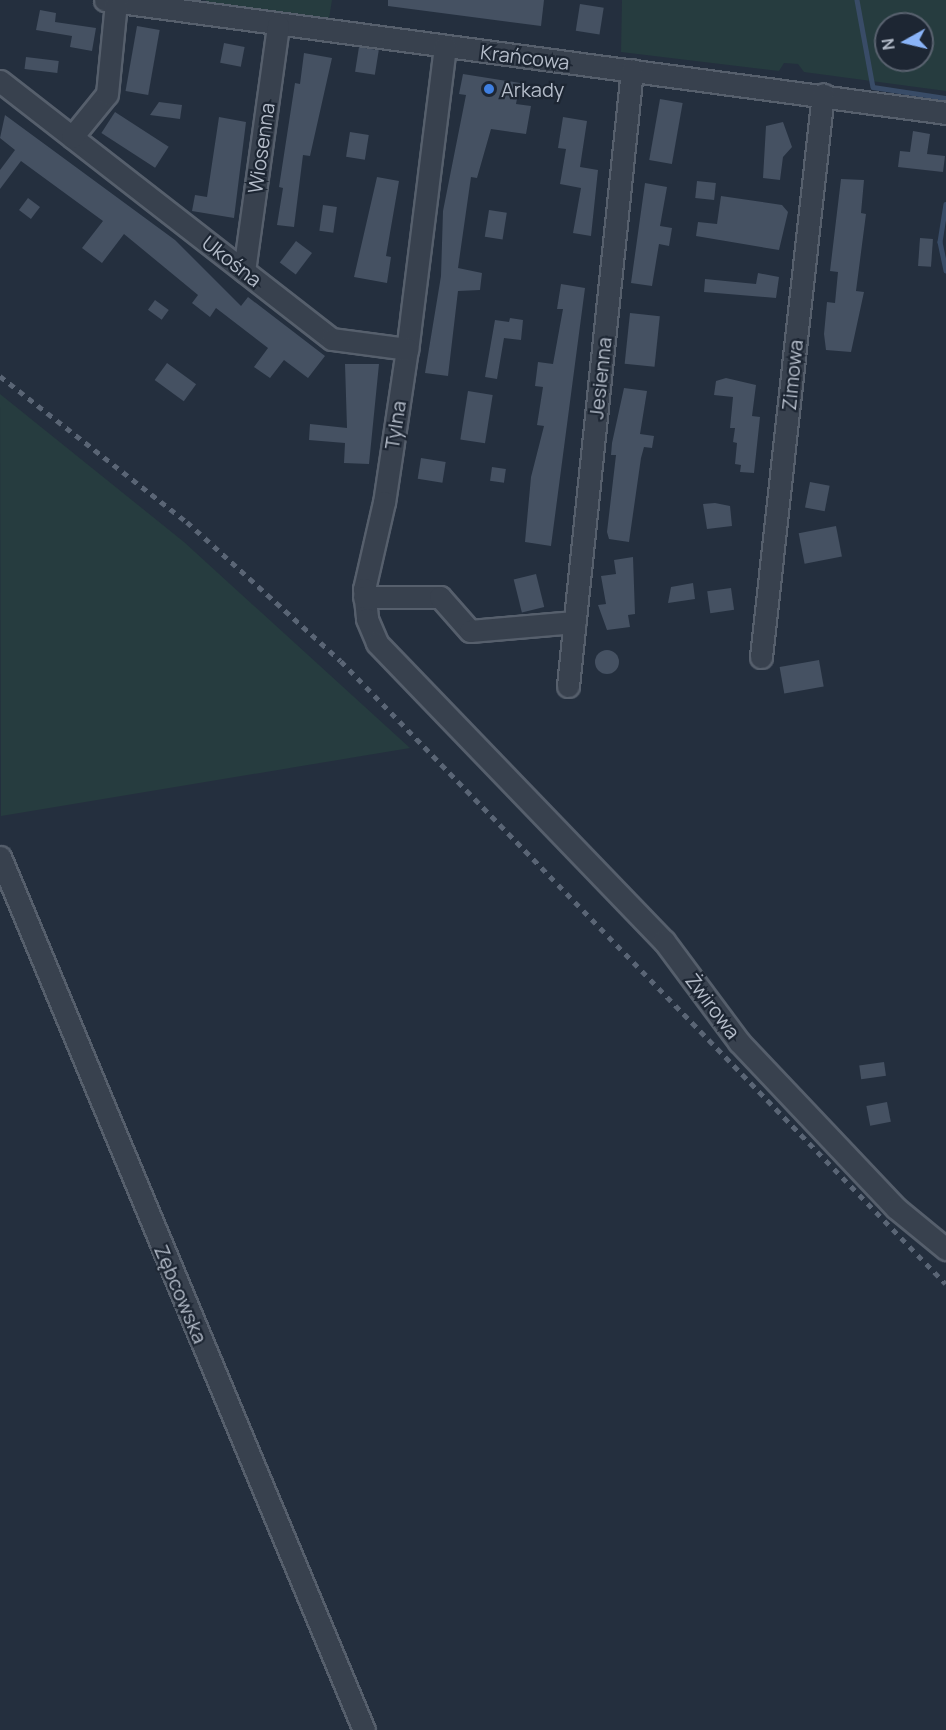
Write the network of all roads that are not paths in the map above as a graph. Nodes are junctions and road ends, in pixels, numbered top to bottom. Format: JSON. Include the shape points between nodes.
{"nodes":[{"id":1,"x":110,"y":1,"type":"edge"},
{"id":2,"x":203,"y":7,"type":"edge"},
{"id":3,"x":278,"y":25,"type":"junction"},
{"id":4,"x":445,"y":46,"type":"junction"},
{"id":5,"x":633,"y":70,"type":"junction"},
{"id":6,"x":0,"y":81,"type":"edge"},
{"id":7,"x":823,"y":94,"type":"junction"},
{"id":8,"x":946,"y":113,"type":"edge"},
{"id":9,"x":72,"y":137,"type":"junction"},
{"id":10,"x":244,"y":271,"type":"junction"},
{"id":11,"x":407,"y":349,"type":"junction"},
{"id":12,"x":364,"y":597,"type":"junction"},
{"id":13,"x":575,"y":622,"type":"junction"},
{"id":14,"x":761,"y":657,"type":"dead end"},
{"id":15,"x":568,"y":686,"type":"dead end"},
{"id":16,"x":486,"y":757,"type":"joint"},
{"id":17,"x":0,"y":857,"type":"edge"},
{"id":18,"x":946,"y":1249,"type":"edge"},
{"id":19,"x":364,"y":1730,"type":"edge"}],
"edges":[{"from":1,"to":2,"type":"street","name":"Krańcowa"},
{"from":1,"to":9,"type":"street","via":[[107,94]]},
{"from":2,"to":3,"type":"street","name":"Krańcowa"},
{"from":3,"to":4,"type":"street","name":"Krańcowa"},
{"from":3,"to":10,"type":"street","name":"Wiosenna"},
{"from":4,"to":5,"type":"street","name":"Krańcowa"},
{"from":4,"to":11,"type":"street","name":"Tylna"},
{"from":5,"to":7,"type":"street","name":"Krańcowa"},
{"from":5,"to":13,"type":"street","name":"Jesienna"},
{"from":6,"to":9,"type":"street","name":"Ukośna"},
{"from":7,"to":8,"type":"street","name":"Krańcowa"},
{"from":7,"to":14,"type":"street","name":"Zimowa"},
{"from":9,"to":10,"type":"street","name":"Ukośna"},
{"from":10,"to":11,"type":"street","name":"Ukośna","via":[[332,339]]},
{"from":11,"to":12,"type":"street","name":"Tylna"},
{"from":12,"to":13,"type":"street","via":[[440,597],[470,631]]},
{"from":12,"to":16,"type":"street","name":"Tylna","via":[[367,619],[377,643]]},
{"from":13,"to":15,"type":"street","name":"Jesienna"},
{"from":16,"to":18,"type":"street","name":"Żwirowa","via":[[663,941],[739,1042],[896,1208]]},
{"from":17,"to":19,"type":"street","name":"Zębcowska"}]}
